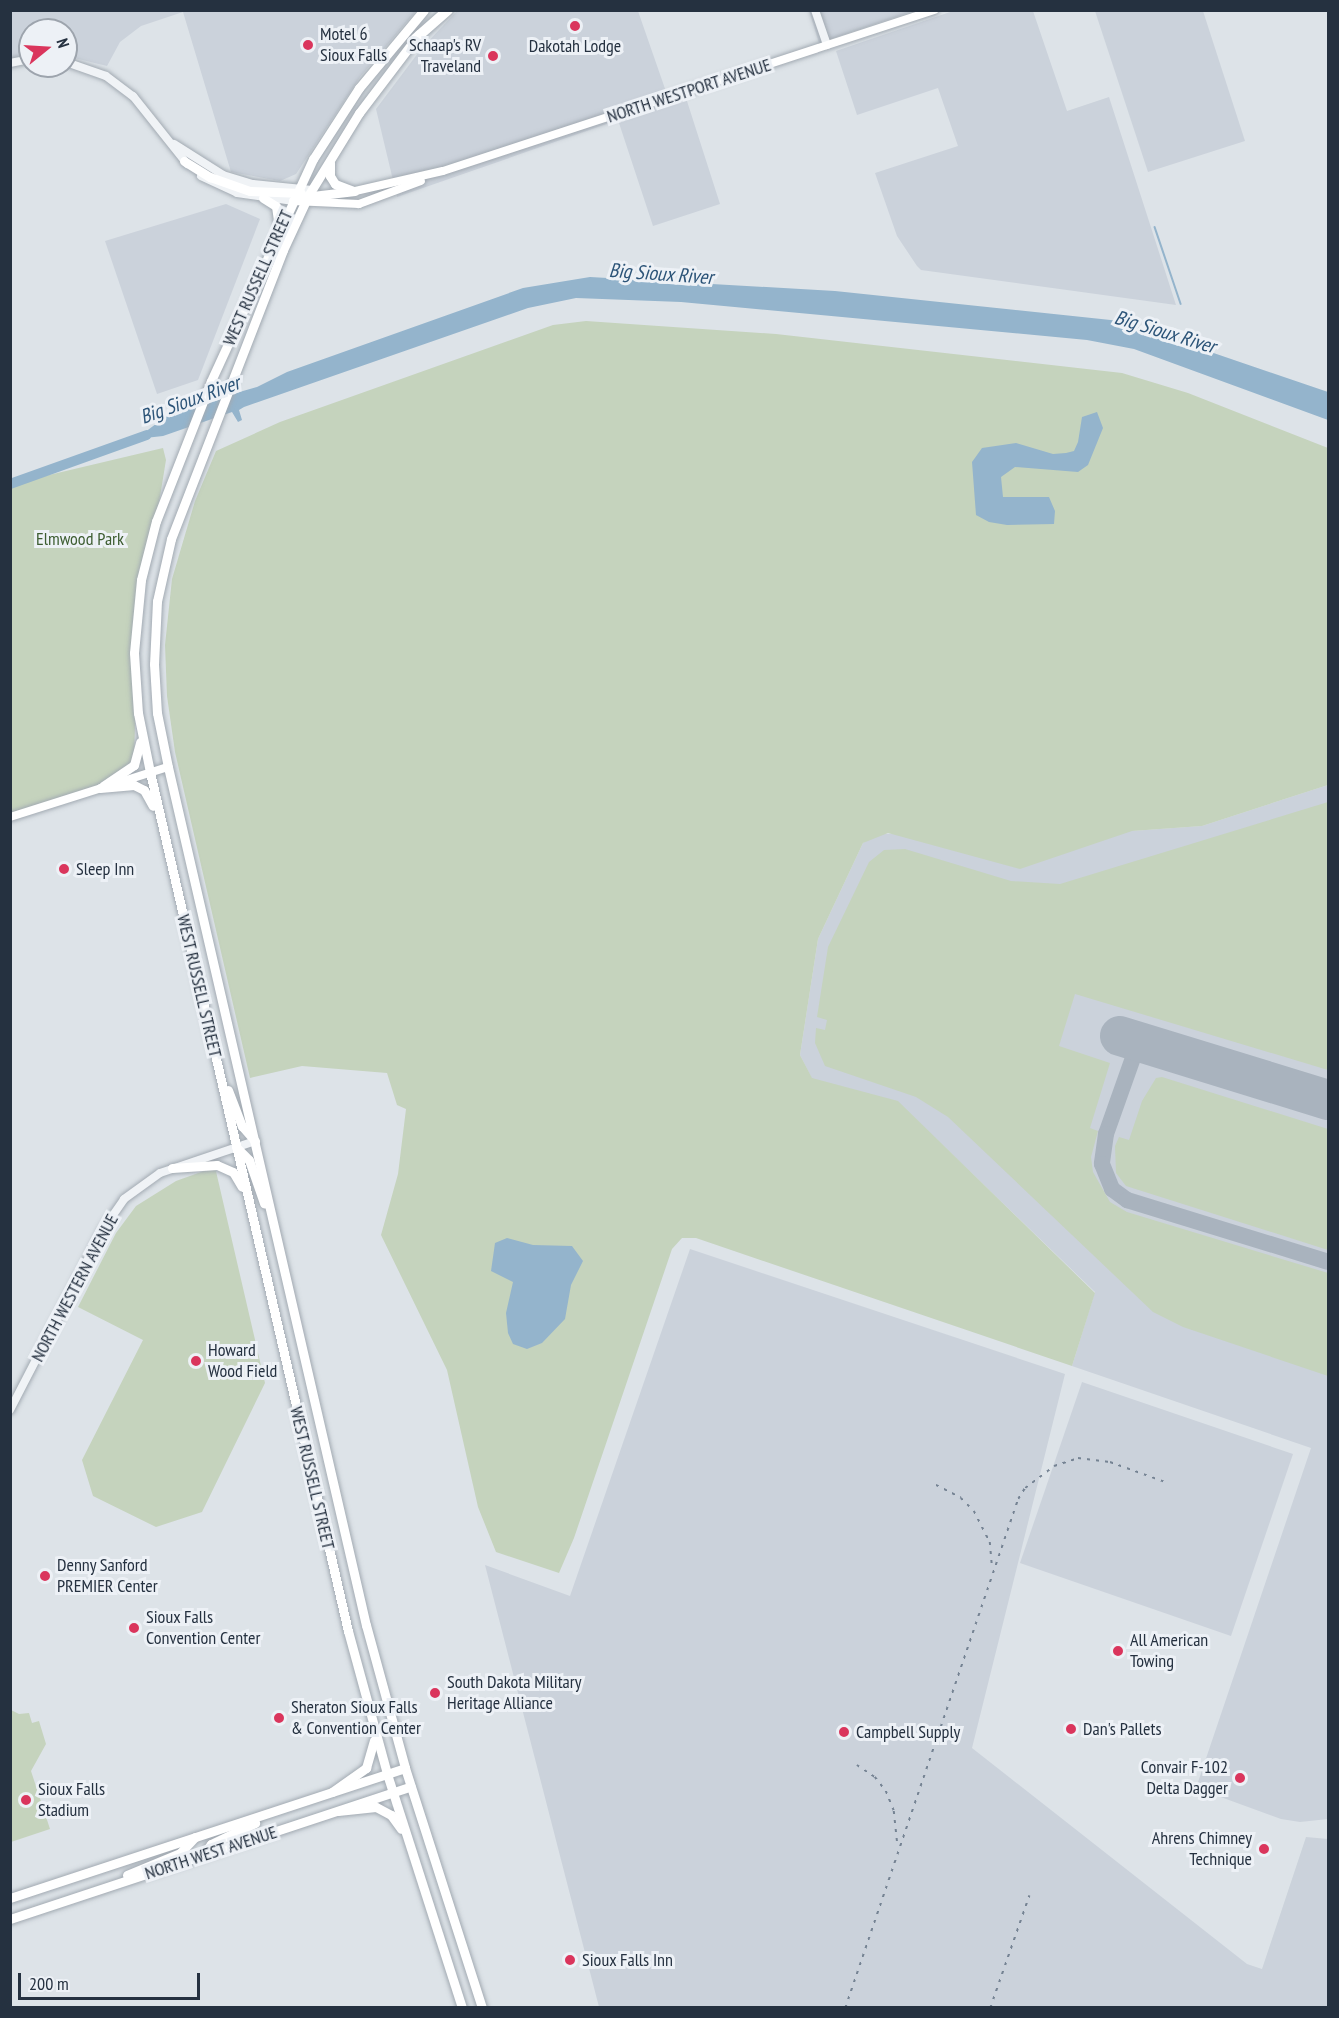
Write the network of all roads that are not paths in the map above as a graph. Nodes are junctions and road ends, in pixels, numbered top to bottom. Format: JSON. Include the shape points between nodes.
{"nodes":[{"id":1,"x":424,"y":10,"type":"edge"},
{"id":2,"x":441,"y":10,"type":"edge"},
{"id":3,"x":448,"y":10,"type":"edge"},
{"id":4,"x":815,"y":10,"type":"edge"},
{"id":5,"x":934,"y":10,"type":"edge"},
{"id":6,"x":415,"y":39,"type":"junction"},
{"id":7,"x":827,"y":45,"type":"junction"},
{"id":8,"x":78,"y":66,"type":"edge"},
{"id":9,"x":164,"y":136,"type":"junction"},
{"id":10,"x":332,"y":158,"type":"junction"},
{"id":11,"x":183,"y":162,"type":"junction"},
{"id":12,"x":443,"y":171,"type":"junction"},
{"id":13,"x":355,"y":191,"type":"junction"},
{"id":14,"x":296,"y":194,"type":"junction"},
{"id":15,"x":309,"y":196,"type":"junction"},
{"id":16,"x":263,"y":198,"type":"junction"},
{"id":17,"x":275,"y":240,"type":"junction"},
{"id":18,"x":139,"y":719,"type":"junction"},
{"id":19,"x":168,"y":767,"type":"junction"},
{"id":20,"x":150,"y":772,"type":"junction"},
{"id":21,"x":100,"y":788,"type":"junction"},
{"id":22,"x":10,"y":817,"type":"edge"},
{"id":23,"x":166,"y":843,"type":"junction"},
{"id":24,"x":216,"y":1060,"type":"junction"},
{"id":25,"x":255,"y":1141,"type":"junction"},
{"id":26,"x":236,"y":1147,"type":"junction"},
{"id":27,"x":172,"y":1168,"type":"junction"},
{"id":28,"x":253,"y":1221,"type":"junction"},
{"id":29,"x":278,"y":1242,"type":"junction"},
{"id":30,"x":10,"y":1410,"type":"edge"},
{"id":31,"x":372,"y":1723,"type":"junction"},
{"id":32,"x":405,"y":1768,"type":"junction"},
{"id":33,"x":387,"y":1774,"type":"junction"},
{"id":34,"x":411,"y":1786,"type":"junction"},
{"id":35,"x":332,"y":1792,"type":"junction"},
{"id":36,"x":393,"y":1792,"type":"junction"},
{"id":37,"x":338,"y":1811,"type":"junction"},
{"id":38,"x":266,"y":1815,"type":"junction"},
{"id":39,"x":195,"y":1837,"type":"junction"},
{"id":40,"x":202,"y":1856,"type":"junction"},
{"id":41,"x":416,"y":1865,"type":"junction"},
{"id":42,"x":101,"y":1889,"type":"junction"},
{"id":43,"x":10,"y":1898,"type":"edge"},
{"id":44,"x":10,"y":1919,"type":"edge"},
{"id":45,"x":462,"y":2007,"type":"edge"},
{"id":46,"x":482,"y":2007,"type":"edge"}],
"edges":[{"from":1,"to":14,"type":"main road","name":"WEST RUSSELL STREET","via":[[359,88]]},
{"from":2,"to":6,"type":"main road","name":"WEST RUSSELL STREET"},
{"from":3,"to":6,"type":"highway"},
{"from":4,"to":7,"type":"street"},
{"from":5,"to":7,"type":"main road","name":"NORTH WESTPORT AVENUE"},
{"from":6,"to":10,"type":"main road","name":"WEST RUSSELL STREET","via":[[374,90]]},
{"from":7,"to":12,"type":"main road","name":"NORTH WESTPORT AVENUE"},
{"from":8,"to":9,"type":"street","via":[[124,89]]},
{"from":9,"to":11,"type":"street"},
{"from":9,"to":14,"type":"street","via":[[196,161],[223,175]]},
{"from":10,"to":13,"type":"main road","via":[[332,180],[342,189]]},
{"from":10,"to":15,"type":"main road","name":"WEST RUSSELL STREET"},
{"from":11,"to":14,"type":"main road","via":[[210,177],[250,191]]},
{"from":11,"to":16,"type":"street","via":[[220,187]]},
{"from":12,"to":13,"type":"main road","name":"NORTH WESTPORT AVENUE"},
{"from":12,"to":15,"type":"main road","name":"NORTH WESTPORT AVENUE","via":[[368,202]]},
{"from":13,"to":15,"type":"main road"},
{"from":14,"to":15,"type":"main road"},
{"from":14,"to":16,"type":"street"},
{"from":14,"to":17,"type":"main road","name":"WEST RUSSELL STREET"},
{"from":15,"to":19,"type":"main road","name":"WEST RUSSELL STREET","via":[[280,259],[171,539],[157,601],[155,688]]},
{"from":16,"to":17,"type":"main road","via":[[273,203],[279,216]]},
{"from":17,"to":18,"type":"main road","name":"WEST RUSSELL STREET","via":[[177,462],[154,529],[138,599],[134,653]]},
{"from":18,"to":20,"type":"main road","name":"WEST RUSSELL STREET"},
{"from":18,"to":21,"type":"main road","via":[[137,760],[125,773]]},
{"from":19,"to":20,"type":"main road"},
{"from":19,"to":25,"type":"main road","name":"WEST RUSSELL STREET"},
{"from":20,"to":21,"type":"main road"},
{"from":20,"to":23,"type":"main road","name":"WEST RUSSELL STREET"},
{"from":21,"to":22,"type":"main road"},
{"from":21,"to":23,"type":"main road","via":[[129,784],[144,790]]},
{"from":23,"to":24,"type":"main road","name":"WEST RUSSELL STREET"},
{"from":24,"to":25,"type":"main road","via":[[242,1126]]},
{"from":24,"to":26,"type":"main road","name":"WEST RUSSELL STREET"},
{"from":25,"to":26,"type":"street","name":"NORTH WESTERN AVENUE"},
{"from":25,"to":29,"type":"main road","name":"WEST RUSSELL STREET"},
{"from":26,"to":27,"type":"street","name":"NORTH WESTERN AVENUE"},
{"from":26,"to":28,"type":"main road","name":"WEST RUSSELL STREET"},
{"from":26,"to":29,"type":"main road","via":[[249,1160]]},
{"from":27,"to":28,"type":"main road","via":[[212,1164],[227,1168],[240,1182]]},
{"from":27,"to":30,"type":"street","name":"NORTH WESTERN AVENUE","via":[[141,1184],[111,1216]]},
{"from":28,"to":31,"type":"main road","name":"WEST RUSSELL STREET"},
{"from":29,"to":32,"type":"main road","name":"WEST RUSSELL STREET","via":[[365,1622]]},
{"from":31,"to":33,"type":"main road","name":"WEST RUSSELL STREET"},
{"from":31,"to":35,"type":"main road","via":[[374,1749],[368,1765],[357,1778]]},
{"from":32,"to":33,"type":"main road","name":"NORTH WEST AVENUE"},
{"from":32,"to":34,"type":"main road","name":"WEST RUSSELL STREET"},
{"from":33,"to":35,"type":"main road","name":"NORTH WEST AVENUE"},
{"from":33,"to":36,"type":"main road","name":"WEST RUSSELL STREET"},
{"from":34,"to":36,"type":"main road","name":"NORTH WEST AVENUE"},
{"from":34,"to":46,"type":"main road","name":"WEST RUSSELL STREET"},
{"from":35,"to":38,"type":"main road","name":"NORTH WEST AVENUE"},
{"from":36,"to":37,"type":"main road","name":"NORTH WEST AVENUE"},
{"from":36,"to":41,"type":"main road","name":"WEST RUSSELL STREET"},
{"from":37,"to":40,"type":"main road","name":"NORTH WEST AVENUE"},
{"from":37,"to":41,"type":"main road","via":[[369,1806],[391,1815]]},
{"from":38,"to":39,"type":"main road","name":"NORTH WEST AVENUE"},
{"from":38,"to":40,"type":"main road","via":[[212,1844]]},
{"from":39,"to":42,"type":"main road","via":[[180,1853]]},
{"from":39,"to":43,"type":"main road","name":"NORTH WEST AVENUE"},
{"from":40,"to":42,"type":"main road","name":"NORTH WEST AVENUE"},
{"from":41,"to":45,"type":"main road","name":"WEST RUSSELL STREET"},
{"from":42,"to":44,"type":"main road","name":"NORTH WEST AVENUE"}]}
